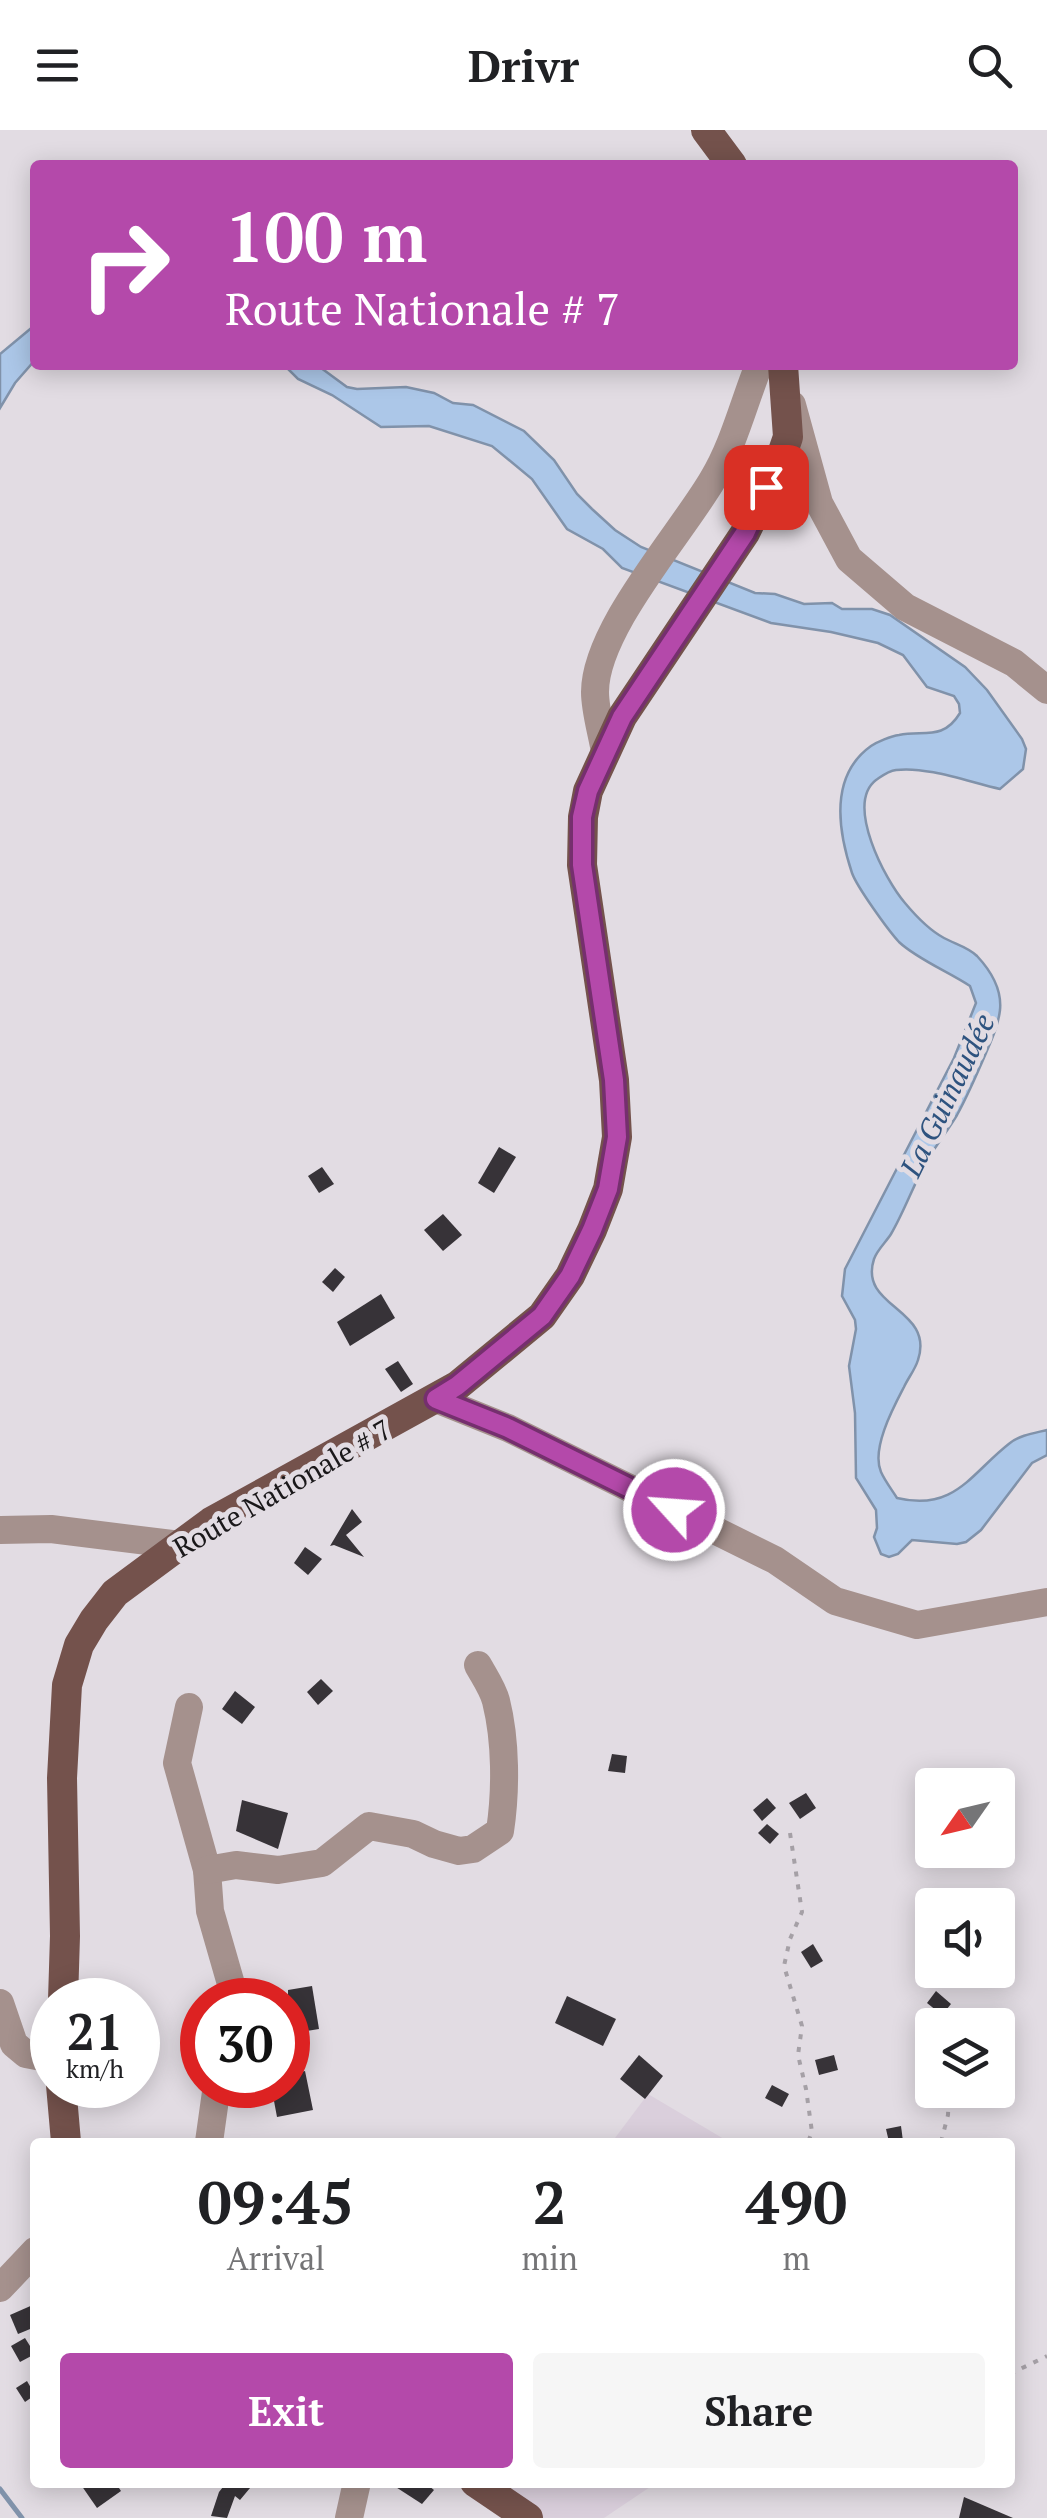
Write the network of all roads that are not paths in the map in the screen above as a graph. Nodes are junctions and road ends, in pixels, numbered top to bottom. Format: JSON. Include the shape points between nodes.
{"nodes":[{"id":1,"x":706,"y":130,"type":"edge"},
{"id":2,"x":728,"y":160,"type":"edge"},
{"id":3,"x":776,"y":370,"type":"edge"},
{"id":4,"x":1047,"y":690,"type":"edge"},
{"id":5,"x":605,"y":752,"type":"junction"},
{"id":6,"x":436,"y":1399,"type":"junction"},
{"id":7,"x":0,"y":1530,"type":"edge"},
{"id":8,"x":180,"y":1545,"type":"junction"},
{"id":9,"x":1047,"y":1602,"type":"edge"},
{"id":10,"x":478,"y":1665,"type":"dead end"},
{"id":11,"x":189,"y":1707,"type":"dead end"},
{"id":12,"x":207,"y":1870,"type":"junction"},
{"id":13,"x":64,"y":1978,"type":"edge"},
{"id":14,"x":230,"y":1978,"type":"edge"},
{"id":15,"x":0,"y":2003,"type":"edge"},
{"id":16,"x":30,"y":2055,"type":"edge"},
{"id":17,"x":62,"y":2108,"type":"edge"},
{"id":18,"x":214,"y":2108,"type":"edge"},
{"id":19,"x":66,"y":2138,"type":"edge"},
{"id":20,"x":210,"y":2138,"type":"edge"},
{"id":21,"x":30,"y":2256,"type":"edge"},
{"id":22,"x":0,"y":2288,"type":"edge"},
{"id":23,"x":356,"y":2488,"type":"edge"},
{"id":24,"x":484,"y":2488,"type":"edge"},
{"id":25,"x":349,"y":2518,"type":"edge"},
{"id":26,"x":528,"y":2518,"type":"edge"}],
"edges":[{"from":1,"to":2,"type":"main road"},
{"from":3,"to":4,"type":"street","via":[[819,503],[850,559],[905,607],[1014,663]]},
{"from":3,"to":5,"type":"street","via":[[607,642],[595,692]]},
{"from":3,"to":5,"type":"main road","name":"Route Nationale # 7","via":[[788,437],[778,463],[745,533]]},
{"from":5,"to":6,"type":"main road","name":"Route Nationale # 7","via":[[582,817],[582,865],[614,1080],[617,1137],[608,1189],[570,1276],[542,1316]]},
{"from":6,"to":8,"type":"main road","name":"Route Nationale # 7"},
{"from":6,"to":9,"type":"street","via":[[775,1560],[835,1601],[917,1624]]},
{"from":7,"to":8,"type":"street","via":[[51,1529]]},
{"from":8,"to":13,"type":"main road","name":"Route Nationale # 7","via":[[115,1593],[79,1645],[68,1685]]},
{"from":10,"to":12,"type":"street","via":[[496,1698],[500,1724],[500,1831],[474,1849],[458,1851],[369,1826],[322,1863]]},
{"from":11,"to":12,"type":"street","via":[[177,1763]]},
{"from":12,"to":14,"type":"street","via":[[210,1911]]},
{"from":15,"to":16,"type":"street","via":[[14,2044]]},
{"from":17,"to":19,"type":"main road"},
{"from":18,"to":20,"type":"street"},
{"from":21,"to":22,"type":"street"},
{"from":23,"to":25,"type":"street"},
{"from":24,"to":26,"type":"main road"}]}
